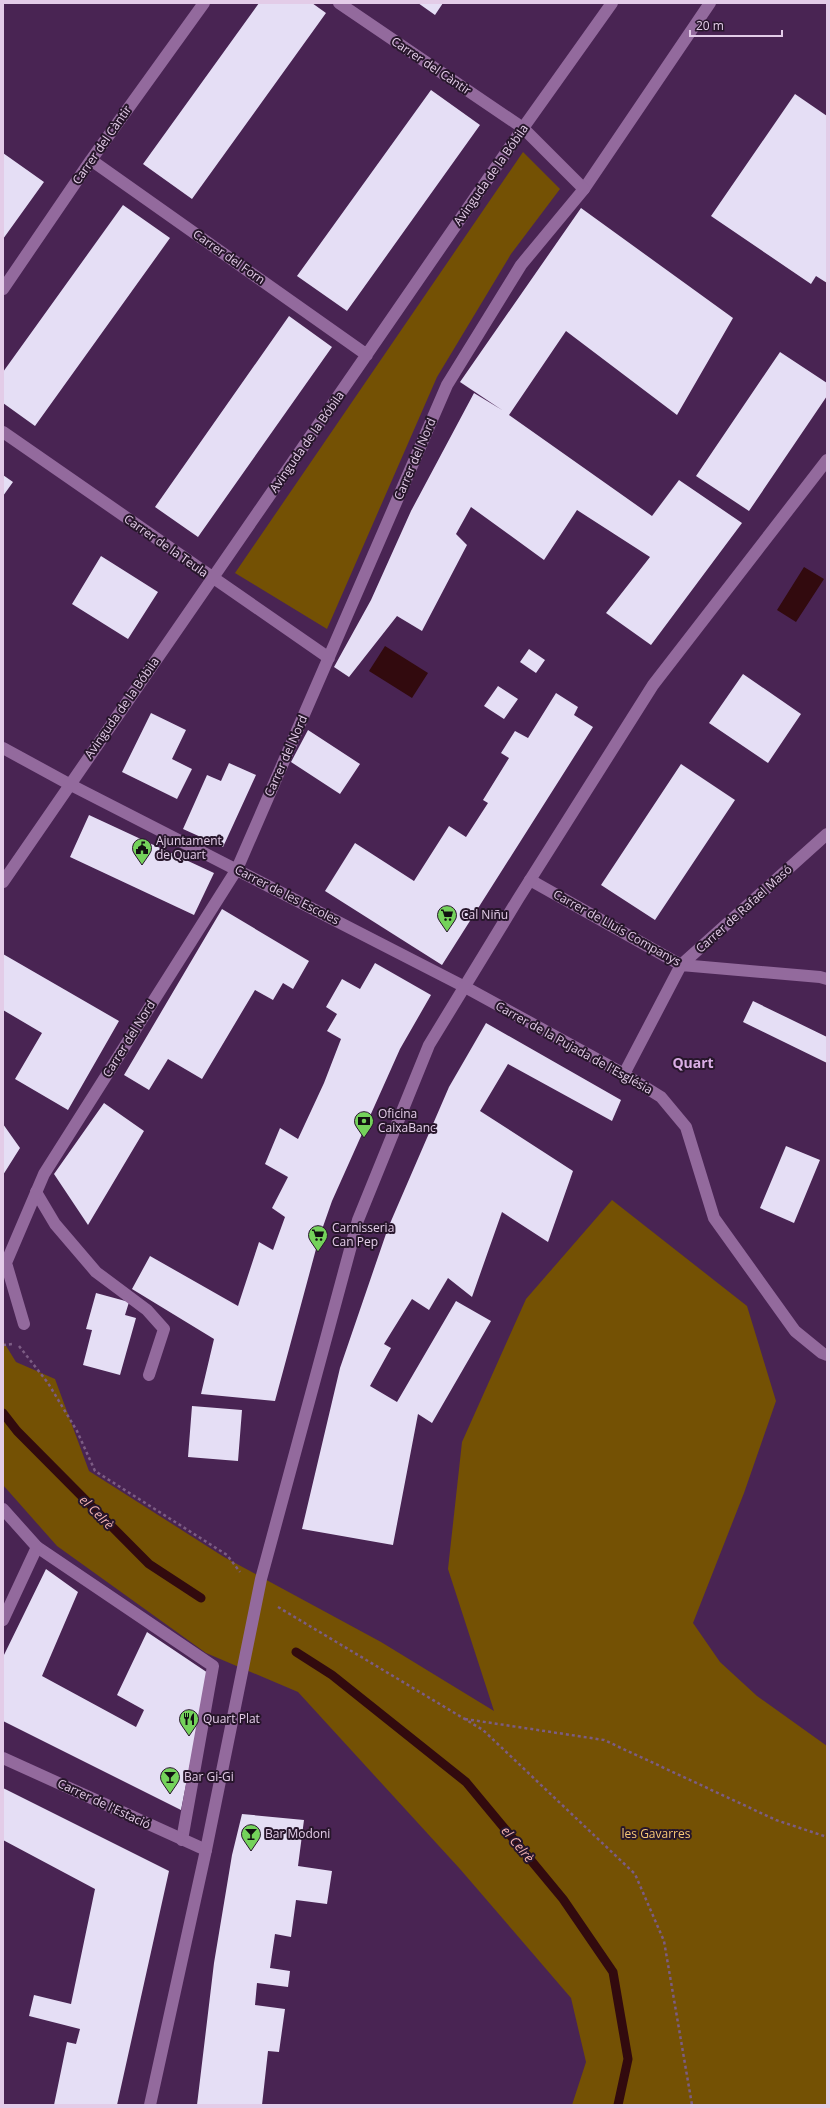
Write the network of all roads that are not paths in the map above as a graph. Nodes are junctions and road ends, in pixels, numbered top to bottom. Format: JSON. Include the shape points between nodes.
{"nodes":[{"id":1,"x":204,"y":3,"type":"edge"},
{"id":2,"x":339,"y":3,"type":"edge"},
{"id":3,"x":612,"y":3,"type":"edge"},
{"id":4,"x":710,"y":3,"type":"edge"},
{"id":5,"x":523,"y":128,"type":"junction"},
{"id":6,"x":91,"y":160,"type":"junction"},
{"id":7,"x":584,"y":189,"type":"junction"},
{"id":8,"x":3,"y":289,"type":"edge"},
{"id":9,"x":367,"y":355,"type":"junction"},
{"id":10,"x":3,"y":432,"type":"edge"},
{"id":11,"x":827,"y":460,"type":"edge"},
{"id":12,"x":213,"y":578,"type":"junction"},
{"id":13,"x":329,"y":658,"type":"junction"},
{"id":14,"x":3,"y":748,"type":"edge"},
{"id":15,"x":69,"y":784,"type":"junction"},
{"id":16,"x":827,"y":834,"type":"edge"},
{"id":17,"x":237,"y":869,"type":"junction"},
{"id":18,"x":530,"y":880,"type":"junction"},
{"id":19,"x":3,"y":882,"type":"edge"},
{"id":20,"x":681,"y":965,"type":"junction"},
{"id":21,"x":827,"y":979,"type":"edge"},
{"id":22,"x":464,"y":986,"type":"junction"},
{"id":23,"x":624,"y":1074,"type":"junction"},
{"id":24,"x":36,"y":1192,"type":"junction"},
{"id":25,"x":24,"y":1324,"type":"dead end"},
{"id":26,"x":827,"y":1355,"type":"edge"},
{"id":27,"x":149,"y":1375,"type":"dead end"},
{"id":28,"x":3,"y":1509,"type":"edge"},
{"id":29,"x":37,"y":1547,"type":"junction"},
{"id":30,"x":3,"y":1620,"type":"edge"},
{"id":31,"x":3,"y":1758,"type":"edge"},
{"id":32,"x":182,"y":1840,"type":"junction"},
{"id":33,"x":206,"y":1850,"type":"junction"},
{"id":34,"x":150,"y":2105,"type":"edge"}],
"edges":[{"from":1,"to":6,"type":"street","name":"Carrer del Càntir"},
{"from":2,"to":5,"type":"street","name":"Carrer del Càntir"},
{"from":3,"to":5,"type":"street","name":"Avinguda de la Bóbila"},
{"from":4,"to":7,"type":"street","name":"Carrer del Nord"},
{"from":5,"to":7,"type":"street","name":"Carrer del Càntir"},
{"from":5,"to":9,"type":"street","name":"Avinguda de la Bóbila"},
{"from":6,"to":8,"type":"street","name":"Carrer del Càntir"},
{"from":6,"to":9,"type":"street","name":"Carrer del Forn"},
{"from":7,"to":13,"type":"street","name":"Carrer del Nord","via":[[521,265],[447,385]]},
{"from":9,"to":12,"type":"street","name":"Avinguda de la Bóbila"},
{"from":10,"to":12,"type":"street","name":"Carrer de la Teula"},
{"from":11,"to":18,"type":"street","via":[[653,685]]},
{"from":12,"to":13,"type":"street","name":"Carrer de la Teula"},
{"from":12,"to":15,"type":"street","name":"Avinguda de la Bóbila"},
{"from":13,"to":17,"type":"street","name":"Carrer del Nord"},
{"from":14,"to":15,"type":"street","name":"Carrer de les Escoles"},
{"from":15,"to":17,"type":"street","name":"Carrer de les Escoles"},
{"from":15,"to":19,"type":"street","name":"Avinguda de la Bóbila"},
{"from":16,"to":20,"type":"street","name":"Carrer de Rafael Masó"},
{"from":17,"to":22,"type":"street","name":"Carrer de les Escoles"},
{"from":17,"to":24,"type":"street","name":"Carrer del Nord","via":[[44,1174]]},
{"from":18,"to":20,"type":"street","name":"Carrer de Lluís Companys"},
{"from":18,"to":22,"type":"street"},
{"from":20,"to":21,"type":"street","name":"Carrer de Lluís Companys","via":[[820,976]]},
{"from":20,"to":23,"type":"street","name":"Carrer de Rafael Masó"},
{"from":22,"to":23,"type":"street","name":"Carrer de la Pujada de l'Església"},
{"from":22,"to":33,"type":"street","via":[[429,1045],[358,1220],[257,1594]]},
{"from":23,"to":26,"type":"street","name":"Carrer de la Pujada de l'Església","via":[[661,1097],[686,1127],[714,1218],[795,1331]]},
{"from":24,"to":25,"type":"street","name":"Carrer del Nord","via":[[6,1263]]},
{"from":24,"to":27,"type":"street","via":[[55,1224],[96,1272],[147,1310],[164,1329]]},
{"from":28,"to":29,"type":"street"},
{"from":29,"to":30,"type":"street"},
{"from":29,"to":32,"type":"street","via":[[213,1666]]},
{"from":31,"to":32,"type":"street","name":"Carrer de l'Estació"},
{"from":32,"to":33,"type":"street","name":"Carrer de l'Estació"},
{"from":33,"to":34,"type":"street"}]}
